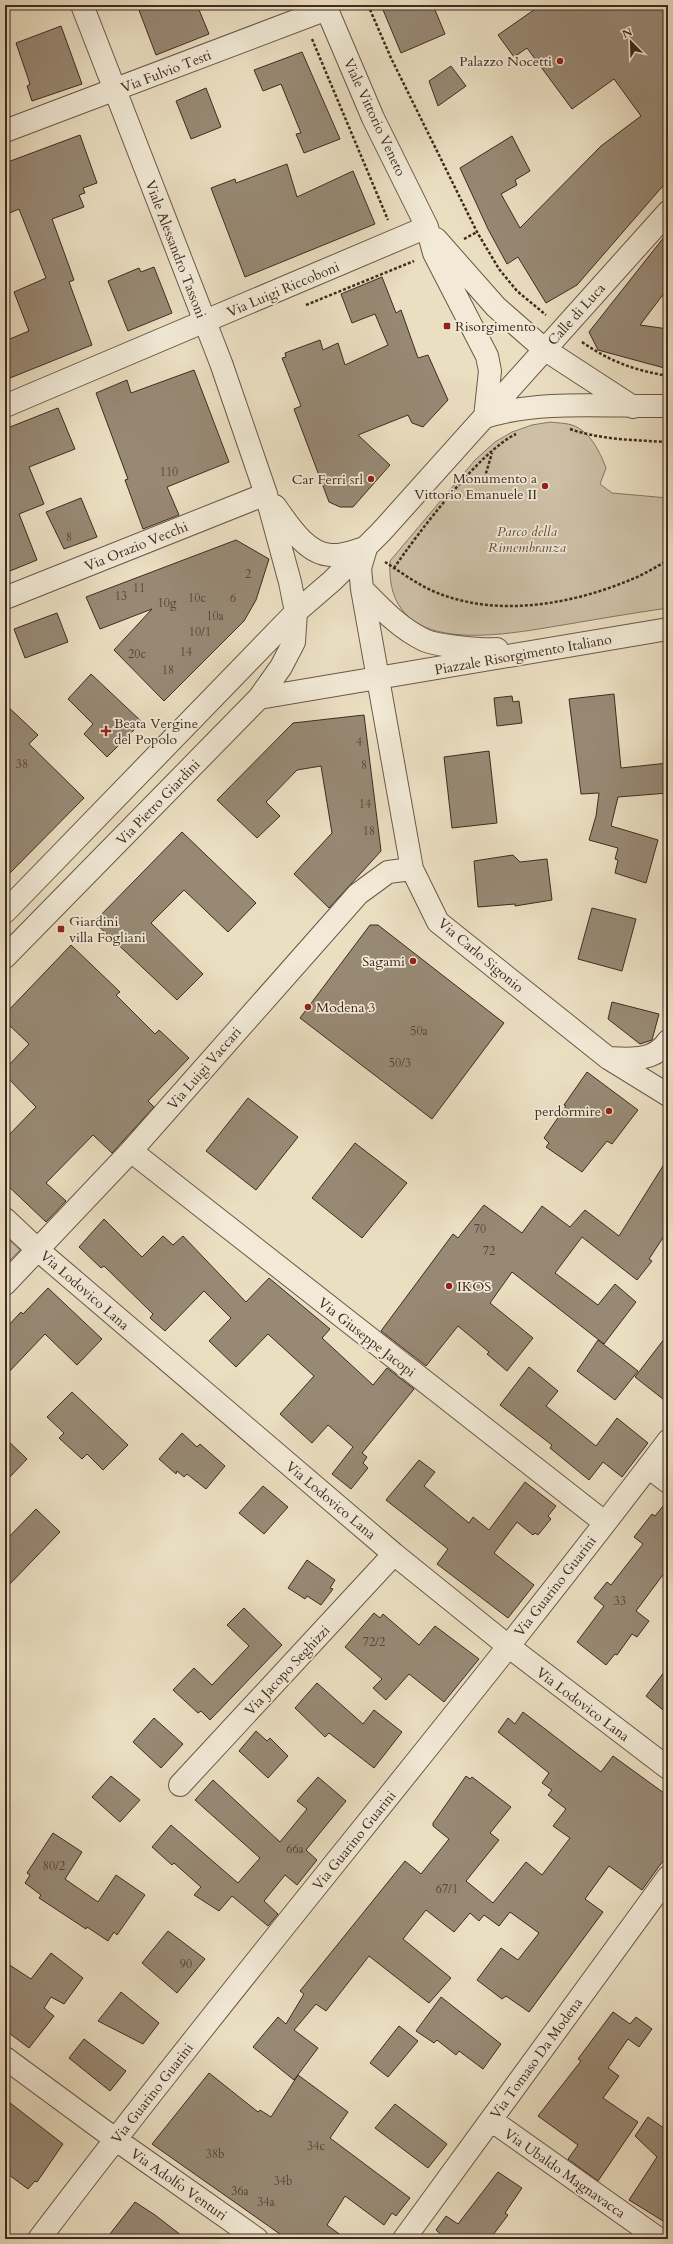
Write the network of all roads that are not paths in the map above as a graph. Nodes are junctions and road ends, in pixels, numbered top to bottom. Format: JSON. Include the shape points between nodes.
{"nodes":[{"id":1,"x":82,"y":5,"type":"edge"},
{"id":2,"x":326,"y":7,"type":"edge"},
{"id":3,"x":114,"y":91,"type":"junction"},
{"id":4,"x":5,"y":131,"type":"edge"},
{"id":5,"x":668,"y":212,"type":"edge"},
{"id":6,"x":427,"y":227,"type":"junction"},
{"id":7,"x":205,"y":323,"type":"junction"},
{"id":8,"x":544,"y":349,"type":"junction"},
{"id":9,"x":5,"y":406,"type":"edge"},
{"id":10,"x":668,"y":406,"type":"edge"},
{"id":11,"x":633,"y":407,"type":"junction"},
{"id":12,"x":485,"y":418,"type":"junction"},
{"id":13,"x":266,"y":494,"type":"junction"},
{"id":14,"x":366,"y":548,"type":"junction"},
{"id":15,"x":362,"y":589,"type":"junction"},
{"id":16,"x":5,"y":598,"type":"edge"},
{"id":17,"x":296,"y":612,"type":"junction"},
{"id":18,"x":668,"y":630,"type":"edge"},
{"id":19,"x":554,"y":648,"type":"junction"},
{"id":20,"x":379,"y":679,"type":"junction"},
{"id":21,"x":259,"y":698,"type":"junction"},
{"id":22,"x":412,"y":869,"type":"junction"},
{"id":23,"x":5,"y":912,"type":"edge"},
{"id":24,"x":5,"y":957,"type":"edge"},
{"id":25,"x":668,"y":1041,"type":"edge"},
{"id":26,"x":608,"y":1058,"type":"junction"},
{"id":27,"x":668,"y":1095,"type":"edge"},
{"id":28,"x":131,"y":1151,"type":"junction"},
{"id":29,"x":5,"y":1219,"type":"edge"},
{"id":30,"x":38,"y":1250,"type":"junction"},
{"id":31,"x":5,"y":1284,"type":"edge"},
{"id":32,"x":668,"y":1441,"type":"edge"},
{"id":33,"x":648,"y":1467,"type":"junction"},
{"id":34,"x":668,"y":1482,"type":"edge"},
{"id":35,"x":604,"y":1522,"type":"junction"},
{"id":36,"x":394,"y":1554,"type":"junction"},
{"id":37,"x":508,"y":1646,"type":"junction"},
{"id":38,"x":668,"y":1768,"type":"edge"},
{"id":39,"x":180,"y":1785,"type":"dead end"},
{"id":40,"x":668,"y":1877,"type":"edge"},
{"id":41,"x":5,"y":2058,"type":"edge"},
{"id":42,"x":491,"y":2120,"type":"junction"},
{"id":43,"x":115,"y":2139,"type":"junction"},
{"id":44,"x":39,"y":2239,"type":"edge"},
{"id":45,"x":257,"y":2239,"type":"edge"},
{"id":46,"x":404,"y":2239,"type":"edge"},
{"id":47,"x":659,"y":2239,"type":"edge"}],
"edges":[{"from":1,"to":3,"type":"street","name":"Viale Alessandro Tassoni"},
{"from":2,"to":3,"type":"street","name":"Via Fulvio Testi","via":[[304,19]]},
{"from":2,"to":6,"type":"street","name":"Viale Vittorio Veneto","via":[[373,118]]},
{"from":3,"to":4,"type":"street","name":"Via Fulvio Testi"},
{"from":3,"to":7,"type":"street","name":"Viale Alessandro Tassoni"},
{"from":5,"to":8,"type":"street","name":"Calle di Luca"},
{"from":6,"to":7,"type":"street","name":"Via Luigi Riccoboni"},
{"from":6,"to":8,"type":"street","name":"Viale Vittorio Veneto","via":[[496,307]]},
{"from":6,"to":12,"type":"street","name":"Viale Vittorio Veneto","via":[[434,253],[487,356],[490,371]]},
{"from":7,"to":9,"type":"street","name":"Via Luigi Riccoboni"},
{"from":7,"to":13,"type":"street","name":"Viale Alessandro Tassoni"},
{"from":8,"to":11,"type":"street"},
{"from":8,"to":12,"type":"street","name":"Calle di Luca"},
{"from":10,"to":11,"type":"street"},
{"from":11,"to":12,"type":"street","via":[[582,406],[508,410]]},
{"from":12,"to":14,"type":"street"},
{"from":13,"to":14,"type":"street","name":"Viale Alessandro Tassoni","via":[[293,530],[310,547],[329,555]]},
{"from":13,"to":16,"type":"street","name":"Via Orazio Vecchi"},
{"from":13,"to":17,"type":"street","name":"Viale Alessandro Tassoni"},
{"from":14,"to":15,"type":"street","via":[[360,568]]},
{"from":14,"to":17,"type":"street"},
{"from":15,"to":19,"type":"street","via":[[390,618],[425,641],[480,650]]},
{"from":15,"to":20,"type":"street"},
{"from":17,"to":21,"type":"street","name":"Via Pietro Giardini","via":[[294,642],[282,667]]},
{"from":17,"to":23,"type":"street"},
{"from":18,"to":19,"type":"street","name":"Piazzale Risorgimento Italiano"},
{"from":19,"to":20,"type":"street","name":"Piazzale Risorgimento Italiano"},
{"from":20,"to":21,"type":"street","name":"Piazzale Risorgimento Italiano"},
{"from":20,"to":22,"type":"street","name":"Via Carlo Sigonio"},
{"from":21,"to":24,"type":"street","name":"Via Pietro Giardini"},
{"from":22,"to":26,"type":"street","name":"Via Carlo Sigonio","via":[[438,922]]},
{"from":22,"to":28,"type":"street","name":"Via Luigi Vaccari","via":[[388,872],[358,894]]},
{"from":25,"to":26,"type":"street","via":[[649,1057]]},
{"from":26,"to":27,"type":"street","name":"Via Carlo Sigonio"},
{"from":28,"to":30,"type":"street","name":"Via Luigi Vaccari"},
{"from":28,"to":35,"type":"street","name":"Via Giuseppe Jacopi"},
{"from":29,"to":30,"type":"street","name":"Via Lodovico Lana"},
{"from":30,"to":31,"type":"street","name":"Via Luigi Vaccari"},
{"from":30,"to":36,"type":"street","name":"Via Lodovico Lana"},
{"from":32,"to":33,"type":"street","name":"Via Guarino Guarini"},
{"from":33,"to":34,"type":"street"},
{"from":33,"to":35,"type":"street","name":"Via Guarino Guarini"},
{"from":35,"to":37,"type":"street","name":"Via Guarino Guarini"},
{"from":36,"to":37,"type":"street","name":"Via Lodovico Lana"},
{"from":36,"to":39,"type":"street","name":"Via Jacopo Seghizzi"},
{"from":37,"to":38,"type":"street","name":"Via Lodovico Lana"},
{"from":37,"to":43,"type":"street","name":"Via Guarino Guarini"},
{"from":40,"to":42,"type":"street","name":"Via Tomaso Da Modena"},
{"from":41,"to":43,"type":"street","name":"Via Adolfo Venturi"},
{"from":42,"to":46,"type":"street","name":"Via Tomaso Da Modena"},
{"from":42,"to":47,"type":"street","name":"Via Ubaldo Magnavacca"},
{"from":43,"to":44,"type":"street","name":"Via Guarino Guarini"},
{"from":43,"to":45,"type":"street","name":"Via Adolfo Venturi"}]}
